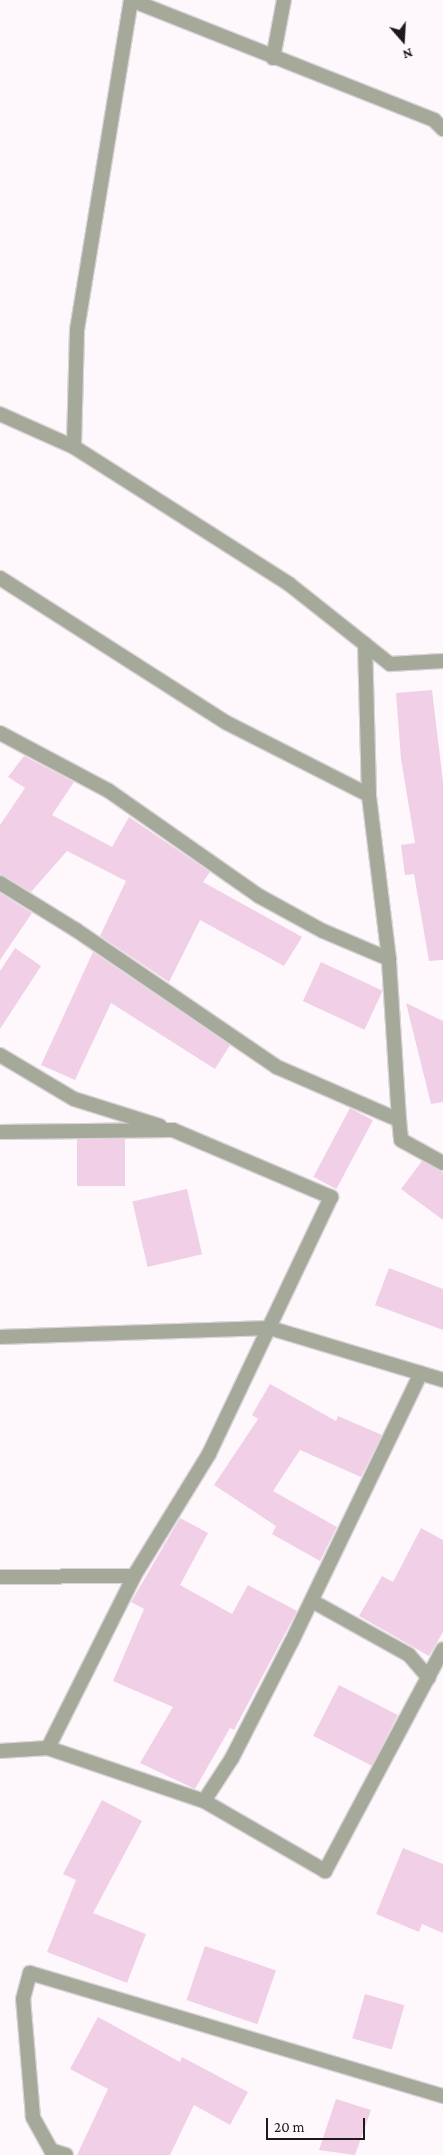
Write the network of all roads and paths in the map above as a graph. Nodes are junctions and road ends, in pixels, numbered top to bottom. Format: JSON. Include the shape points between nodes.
{"nodes":[{"id":1,"x":131,"y":0,"type":"edge"},
{"id":2,"x":284,"y":0,"type":"edge"},
{"id":3,"x":273,"y":58,"type":"junction"},
{"id":4,"x":443,"y":129,"type":"edge"},
{"id":5,"x":0,"y":414,"type":"edge"},
{"id":6,"x":74,"y":447,"type":"junction"},
{"id":7,"x":0,"y":578,"type":"edge"},
{"id":8,"x":364,"y":644,"type":"junction"},
{"id":9,"x":443,"y":661,"type":"edge"},
{"id":10,"x":0,"y":733,"type":"edge"},
{"id":11,"x":369,"y":795,"type":"junction"},
{"id":12,"x":0,"y":883,"type":"edge"},
{"id":13,"x":389,"y":959,"type":"junction"},
{"id":14,"x":0,"y":1055,"type":"edge"},
{"id":15,"x":399,"y":1120,"type":"junction"},
{"id":16,"x":172,"y":1130,"type":"junction"},
{"id":17,"x":0,"y":1132,"type":"edge"},
{"id":18,"x":443,"y":1163,"type":"edge"},
{"id":19,"x":270,"y":1328,"type":"junction"},
{"id":20,"x":0,"y":1337,"type":"edge"},
{"id":21,"x":421,"y":1374,"type":"junction"},
{"id":22,"x":443,"y":1380,"type":"edge"},
{"id":23,"x":0,"y":1576,"type":"edge"},
{"id":24,"x":134,"y":1576,"type":"junction"},
{"id":25,"x":312,"y":1601,"type":"junction"},
{"id":26,"x":443,"y":1649,"type":"edge"},
{"id":27,"x":429,"y":1678,"type":"junction"},
{"id":28,"x":48,"y":1748,"type":"junction"},
{"id":29,"x":0,"y":1751,"type":"edge"},
{"id":30,"x":204,"y":1801,"type":"junction"},
{"id":31,"x":443,"y":2096,"type":"edge"},
{"id":32,"x":66,"y":2155,"type":"edge"}],
"edges":[{"from":1,"to":3,"type":"street"},
{"from":1,"to":6,"type":"street","via":[[77,331]]},
{"from":2,"to":3,"type":"street"},
{"from":3,"to":4,"type":"street","via":[[434,120]]},
{"from":5,"to":6,"type":"street"},
{"from":6,"to":8,"type":"street","via":[[289,584]]},
{"from":7,"to":11,"type":"street","via":[[227,722]]},
{"from":8,"to":9,"type":"street","via":[[390,664]]},
{"from":8,"to":11,"type":"street"},
{"from":10,"to":13,"type":"street","via":[[109,791],[259,896],[323,931]]},
{"from":11,"to":13,"type":"street"},
{"from":12,"to":15,"type":"street","via":[[76,930],[277,1067]]},
{"from":13,"to":15,"type":"street"},
{"from":14,"to":16,"type":"street","via":[[74,1100]]},
{"from":15,"to":18,"type":"street","via":[[401,1140]]},
{"from":16,"to":17,"type":"street"},
{"from":16,"to":19,"type":"street","via":[[331,1197]]},
{"from":19,"to":20,"type":"street"},
{"from":19,"to":21,"type":"street"},
{"from":19,"to":24,"type":"street","via":[[210,1454]]},
{"from":21,"to":22,"type":"street"},
{"from":21,"to":25,"type":"street"},
{"from":23,"to":24,"type":"street"},
{"from":24,"to":28,"type":"street"},
{"from":25,"to":27,"type":"street","via":[[409,1656]]},
{"from":25,"to":30,"type":"street","via":[[232,1758]]},
{"from":26,"to":27,"type":"street"},
{"from":27,"to":30,"type":"street","via":[[325,1871]]},
{"from":28,"to":29,"type":"street"},
{"from":28,"to":30,"type":"street"},
{"from":31,"to":32,"type":"street","via":[[30,1973],[23,1999],[33,2117],[51,2150]]}]}
